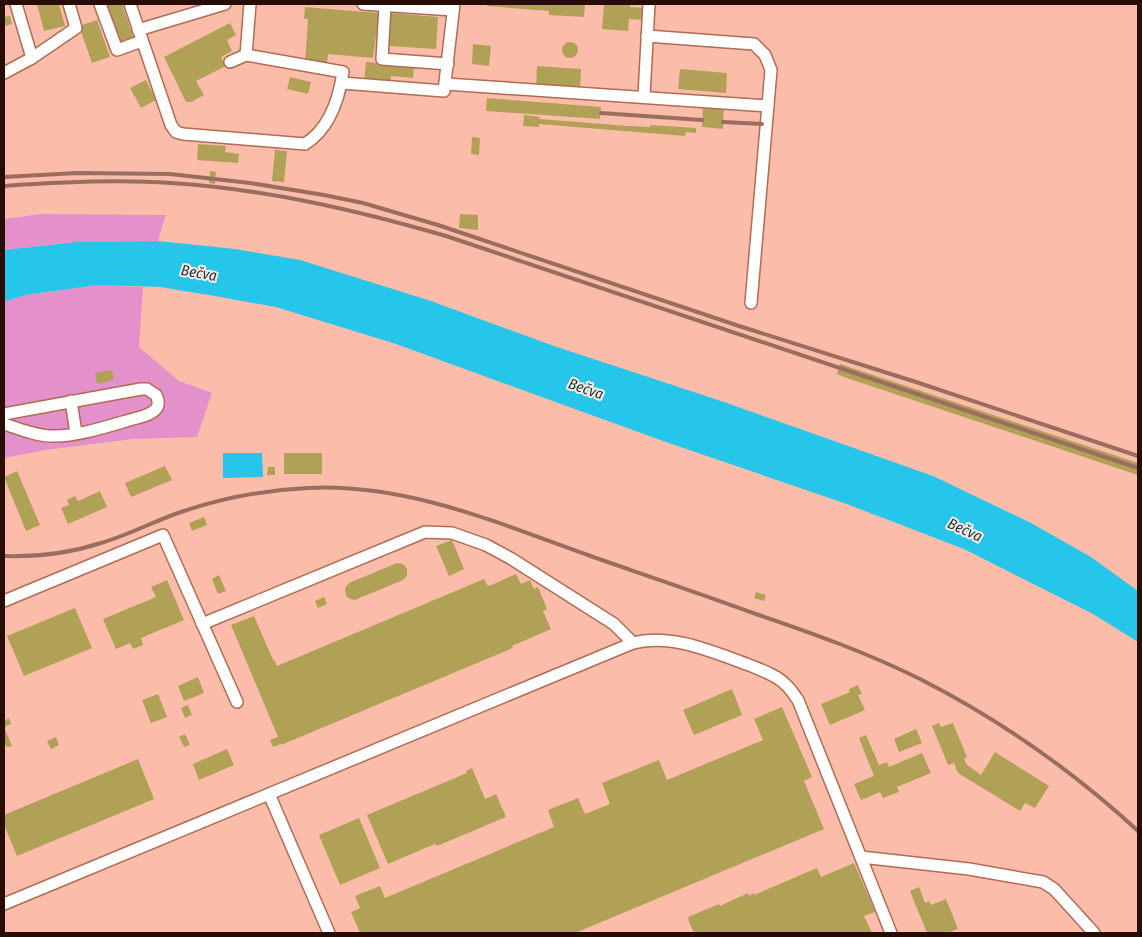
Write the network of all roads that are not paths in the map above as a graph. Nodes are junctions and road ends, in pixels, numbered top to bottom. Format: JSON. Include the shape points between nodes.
{"nodes":[{"id":1,"x":16,"y":4,"type":"edge"},
{"id":2,"x":69,"y":4,"type":"edge"},
{"id":3,"x":100,"y":4,"type":"edge"},
{"id":4,"x":130,"y":4,"type":"edge"},
{"id":5,"x":225,"y":4,"type":"edge"},
{"id":6,"x":250,"y":4,"type":"edge"},
{"id":7,"x":363,"y":4,"type":"edge"},
{"id":8,"x":649,"y":4,"type":"edge"},
{"id":9,"x":385,"y":5,"type":"junction"},
{"id":10,"x":454,"y":7,"type":"edge"},
{"id":11,"x":138,"y":30,"type":"junction"},
{"id":12,"x":647,"y":36,"type":"junction"},
{"id":13,"x":142,"y":41,"type":"junction"},
{"id":14,"x":246,"y":55,"type":"junction"},
{"id":15,"x":32,"y":58,"type":"junction"},
{"id":16,"x":230,"y":62,"type":"dead end"},
{"id":17,"x":448,"y":64,"type":"junction"},
{"id":18,"x":4,"y":72,"type":"edge"},
{"id":19,"x":342,"y":83,"type":"junction"},
{"id":20,"x":446,"y":84,"type":"junction"},
{"id":21,"x":644,"y":96,"type":"junction"},
{"id":22,"x":768,"y":106,"type":"junction"},
{"id":23,"x":751,"y":304,"type":"dead end"},
{"id":24,"x":70,"y":401,"type":"junction"},
{"id":25,"x":4,"y":414,"type":"edge"},
{"id":26,"x":4,"y":424,"type":"edge"},
{"id":27,"x":76,"y":434,"type":"junction"},
{"id":28,"x":4,"y":601,"type":"edge"},
{"id":29,"x":202,"y":624,"type":"junction"},
{"id":30,"x":633,"y":642,"type":"junction"},
{"id":31,"x":237,"y":702,"type":"dead end"},
{"id":32,"x":269,"y":794,"type":"junction"},
{"id":33,"x":861,"y":857,"type":"junction"},
{"id":34,"x":4,"y":904,"type":"edge"},
{"id":35,"x":329,"y":933,"type":"edge"},
{"id":36,"x":891,"y":933,"type":"edge"},
{"id":37,"x":1094,"y":933,"type":"edge"}],
"edges":[{"from":1,"to":15,"type":"lane"},
{"from":2,"to":15,"type":"lane","via":[[76,28]]},
{"from":3,"to":13,"type":"lane","via":[[117,50]]},
{"from":4,"to":11,"type":"lane"},
{"from":5,"to":11,"type":"lane"},
{"from":6,"to":14,"type":"lane"},
{"from":7,"to":9,"type":"lane"},
{"from":8,"to":12,"type":"lane"},
{"from":9,"to":10,"type":"lane"},
{"from":9,"to":17,"type":"lane","via":[[382,58]]},
{"from":10,"to":17,"type":"lane"},
{"from":11,"to":13,"type":"lane"},
{"from":12,"to":21,"type":"lane"},
{"from":12,"to":22,"type":"lane","via":[[754,44],[765,55],[771,70]]},
{"from":13,"to":19,"type":"lane","via":[[171,125],[182,134],[305,144],[321,131],[330,117]]},
{"from":14,"to":16,"type":"lane"},
{"from":14,"to":19,"type":"lane","via":[[343,72]]},
{"from":15,"to":18,"type":"lane"},
{"from":17,"to":20,"type":"lane"},
{"from":19,"to":20,"type":"lane","via":[[444,91]]},
{"from":20,"to":21,"type":"lane"},
{"from":21,"to":22,"type":"lane"},
{"from":22,"to":23,"type":"lane"},
{"from":24,"to":25,"type":"lane"},
{"from":24,"to":27,"type":"lane"},
{"from":24,"to":27,"type":"lane","via":[[141,389],[153,392],[159,400],[158,409],[153,413]]},
{"from":26,"to":27,"type":"lane","via":[[42,435]]},
{"from":28,"to":29,"type":"lane","via":[[163,535]]},
{"from":29,"to":30,"type":"lane","via":[[425,532],[439,531],[467,537],[510,558],[614,624]]},
{"from":29,"to":31,"type":"lane"},
{"from":30,"to":32,"type":"lane"},
{"from":30,"to":33,"type":"lane","via":[[668,641],[702,649],[756,668],[787,685],[798,700]]},
{"from":32,"to":34,"type":"lane"},
{"from":32,"to":35,"type":"lane"},
{"from":33,"to":36,"type":"lane"},
{"from":33,"to":37,"type":"lane","via":[[969,869],[1043,882],[1054,888]]}]}
